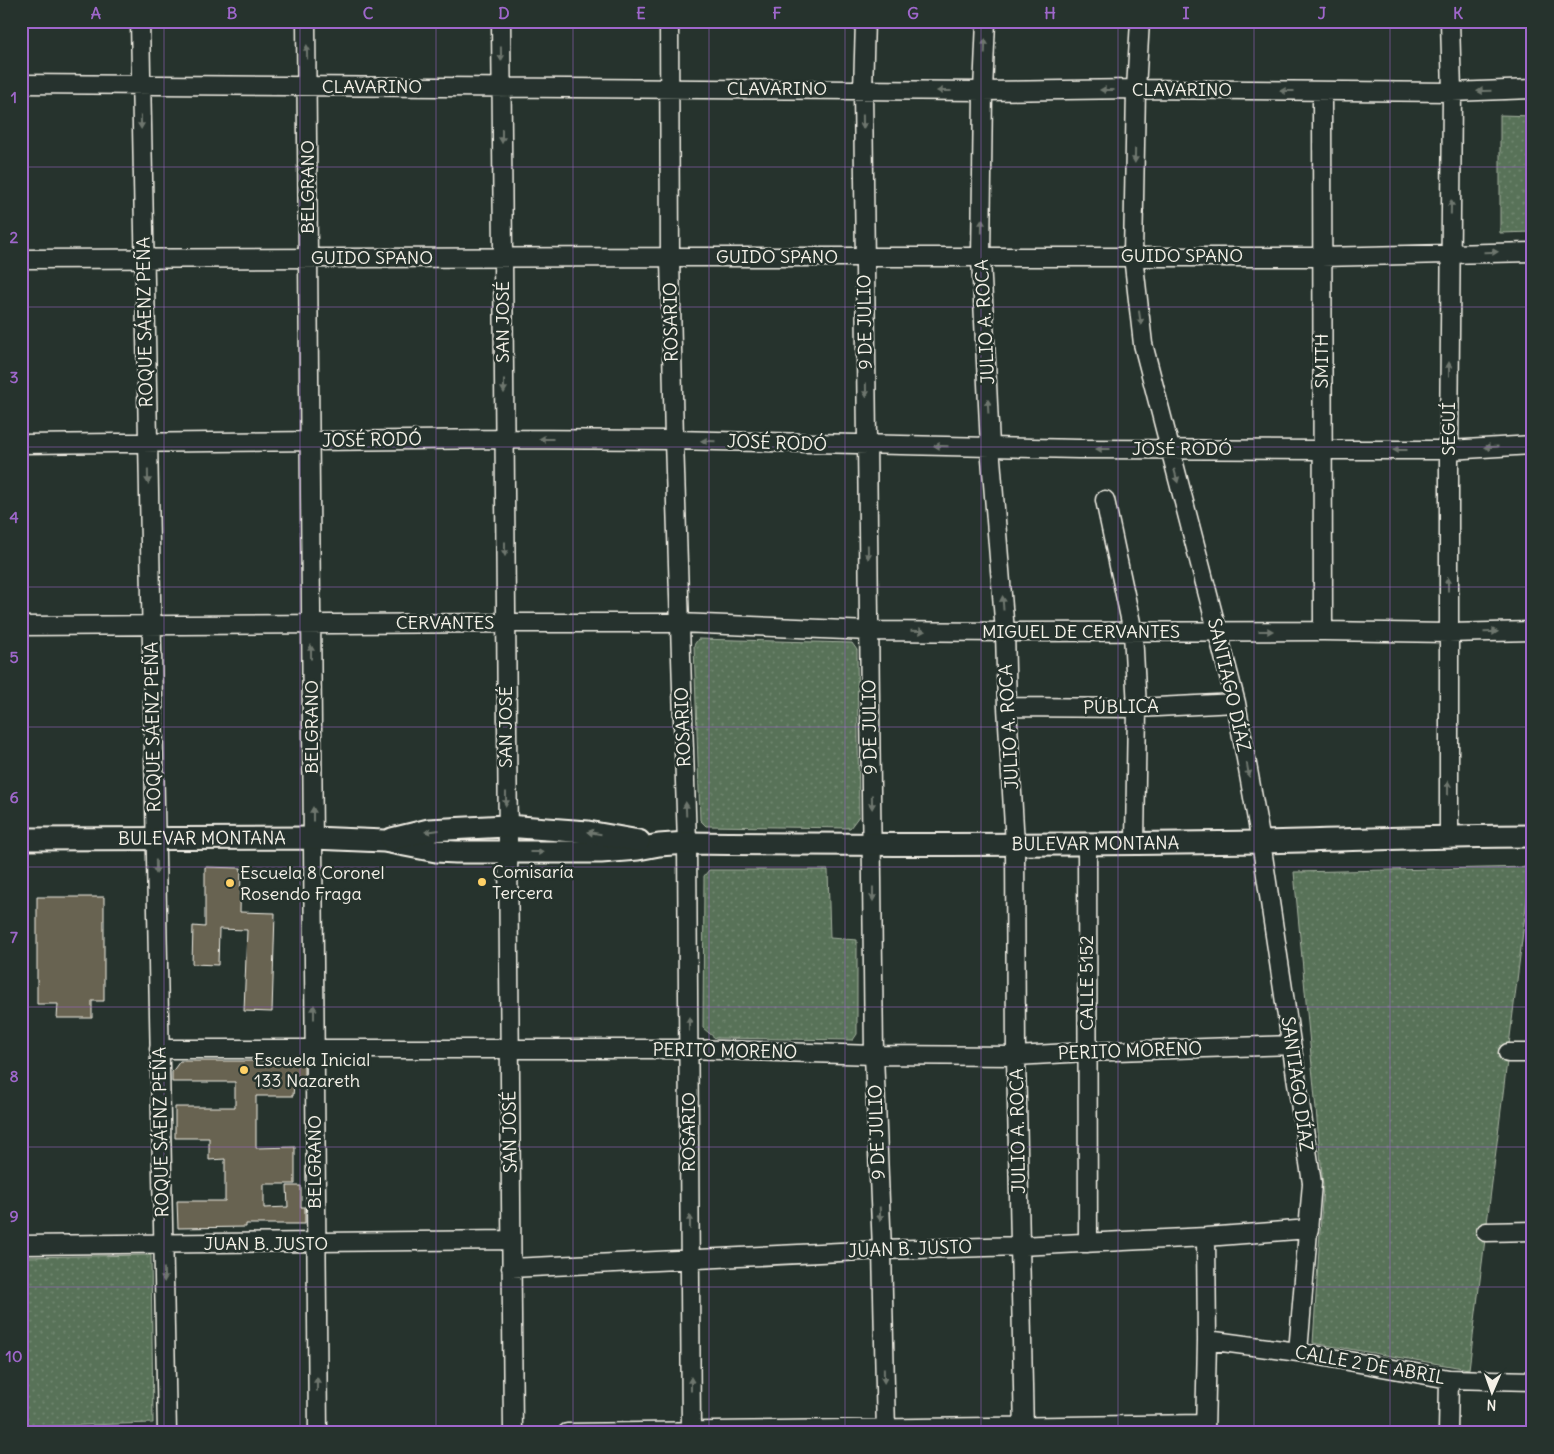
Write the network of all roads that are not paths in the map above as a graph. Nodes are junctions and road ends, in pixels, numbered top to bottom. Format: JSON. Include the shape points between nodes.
{"nodes":[{"id":1,"x":140,"y":21,"type":"edge"},
{"id":2,"x":306,"y":21,"type":"edge"},
{"id":3,"x":501,"y":21,"type":"edge"},
{"id":4,"x":669,"y":21,"type":"edge"},
{"id":5,"x":865,"y":21,"type":"edge"},
{"id":6,"x":986,"y":21,"type":"edge"},
{"id":7,"x":1140,"y":21,"type":"edge"},
{"id":8,"x":1450,"y":21,"type":"edge"},
{"id":9,"x":21,"y":84,"type":"edge"},
{"id":10,"x":141,"y":85,"type":"junction"},
{"id":11,"x":307,"y":86,"type":"junction"},
{"id":12,"x":502,"y":88,"type":"junction"},
{"id":13,"x":670,"y":88,"type":"junction"},
{"id":14,"x":1533,"y":89,"type":"edge"},
{"id":15,"x":863,"y":90,"type":"junction"},
{"id":16,"x":1136,"y":90,"type":"junction"},
{"id":17,"x":983,"y":91,"type":"junction"},
{"id":18,"x":1322,"y":91,"type":"junction"},
{"id":19,"x":1452,"y":92,"type":"junction"},
{"id":20,"x":1533,"y":252,"type":"edge"},
{"id":21,"x":1450,"y":253,"type":"junction"},
{"id":22,"x":1133,"y":256,"type":"junction"},
{"id":23,"x":670,"y":257,"type":"junction"},
{"id":24,"x":865,"y":257,"type":"junction"},
{"id":25,"x":1321,"y":257,"type":"junction"},
{"id":26,"x":503,"y":258,"type":"junction"},
{"id":27,"x":981,"y":258,"type":"junction"},
{"id":28,"x":21,"y":259,"type":"edge"},
{"id":29,"x":144,"y":259,"type":"junction"},
{"id":30,"x":308,"y":259,"type":"junction"},
{"id":31,"x":504,"y":439,"type":"junction"},
{"id":32,"x":674,"y":440,"type":"junction"},
{"id":33,"x":310,"y":441,"type":"junction"},
{"id":34,"x":148,"y":443,"type":"junction"},
{"id":35,"x":21,"y":444,"type":"edge"},
{"id":36,"x":1533,"y":444,"type":"edge"},
{"id":37,"x":867,"y":445,"type":"junction"},
{"id":38,"x":990,"y":446,"type":"junction"},
{"id":39,"x":1169,"y":449,"type":"junction"},
{"id":40,"x":1322,"y":450,"type":"junction"},
{"id":41,"x":1449,"y":450,"type":"junction"},
{"id":42,"x":1105,"y":500,"type":"dead end"},
{"id":43,"x":506,"y":623,"type":"junction"},
{"id":44,"x":679,"y":623,"type":"junction"},
{"id":45,"x":311,"y":624,"type":"junction"},
{"id":46,"x":151,"y":625,"type":"junction"},
{"id":47,"x":21,"y":626,"type":"edge"},
{"id":48,"x":869,"y":631,"type":"junction"},
{"id":49,"x":1218,"y":631,"type":"junction"},
{"id":50,"x":1323,"y":631,"type":"junction"},
{"id":51,"x":1533,"y":631,"type":"edge"},
{"id":52,"x":1005,"y":632,"type":"junction"},
{"id":53,"x":1132,"y":632,"type":"junction"},
{"id":54,"x":1448,"y":633,"type":"junction"},
{"id":55,"x":1236,"y":703,"type":"junction"},
{"id":56,"x":1007,"y":707,"type":"junction"},
{"id":57,"x":1136,"y":708,"type":"junction"},
{"id":58,"x":506,"y":826,"type":"junction"},
{"id":59,"x":1448,"y":836,"type":"junction"},
{"id":60,"x":1533,"y":836,"type":"edge"},
{"id":61,"x":313,"y":838,"type":"junction"},
{"id":62,"x":21,"y":839,"type":"edge"},
{"id":63,"x":155,"y":839,"type":"junction"},
{"id":64,"x":384,"y":841,"type":"junction"},
{"id":65,"x":1261,"y":842,"type":"junction"},
{"id":66,"x":688,"y":843,"type":"junction"},
{"id":67,"x":1086,"y":843,"type":"junction"},
{"id":68,"x":1135,"y":843,"type":"junction"},
{"id":69,"x":1015,"y":844,"type":"junction"},
{"id":70,"x":659,"y":845,"type":"junction"},
{"id":71,"x":872,"y":845,"type":"junction"},
{"id":72,"x":507,"y":852,"type":"junction"},
{"id":73,"x":1291,"y":1045,"type":"junction"},
{"id":74,"x":159,"y":1049,"type":"junction"},
{"id":75,"x":314,"y":1049,"type":"junction"},
{"id":76,"x":510,"y":1049,"type":"junction"},
{"id":77,"x":689,"y":1049,"type":"junction"},
{"id":78,"x":1087,"y":1052,"type":"junction"},
{"id":79,"x":1508,"y":1053,"type":"dead end"},
{"id":80,"x":1533,"y":1053,"type":"edge"},
{"id":81,"x":874,"y":1055,"type":"junction"},
{"id":82,"x":1016,"y":1056,"type":"junction"},
{"id":83,"x":1309,"y":1229,"type":"junction"},
{"id":84,"x":1533,"y":1231,"type":"edge"},
{"id":85,"x":1486,"y":1232,"type":"dead end"},
{"id":86,"x":1206,"y":1237,"type":"junction"},
{"id":87,"x":511,"y":1240,"type":"junction"},
{"id":88,"x":316,"y":1243,"type":"junction"},
{"id":89,"x":1088,"y":1243,"type":"junction"},
{"id":90,"x":163,"y":1244,"type":"junction"},
{"id":91,"x":21,"y":1245,"type":"edge"},
{"id":92,"x":1020,"y":1246,"type":"junction"},
{"id":93,"x":882,"y":1250,"type":"junction"},
{"id":94,"x":690,"y":1259,"type":"junction"},
{"id":95,"x":511,"y":1268,"type":"junction"},
{"id":96,"x":1207,"y":1340,"type":"junction"},
{"id":97,"x":1298,"y":1352,"type":"junction"},
{"id":98,"x":1449,"y":1379,"type":"junction"},
{"id":99,"x":1533,"y":1381,"type":"edge"},
{"id":100,"x":1205,"y":1429,"type":"edge"},
{"id":101,"x":1024,"y":1430,"type":"edge"},
{"id":102,"x":886,"y":1431,"type":"edge"},
{"id":103,"x":691,"y":1432,"type":"edge"},
{"id":104,"x":167,"y":1433,"type":"edge"},
{"id":105,"x":318,"y":1433,"type":"edge"},
{"id":106,"x":513,"y":1433,"type":"edge"},
{"id":107,"x":566,"y":1433,"type":"edge"},
{"id":108,"x":1448,"y":1433,"type":"edge"}],
"edges":[{"from":1,"to":10,"type":"street","name":"ROQUE SÁENZ PEÑA"},
{"from":11,"to":2,"type":"street","name":"BELGRANO","one_way":true},
{"from":3,"to":12,"type":"street","name":"SAN JOSÉ","one_way":true},
{"from":4,"to":13,"type":"street","name":"ROSARIO"},
{"from":5,"to":15,"type":"street","name":"9 DE JULIO"},
{"from":17,"to":6,"type":"street","name":"JULIO A. ROCA","one_way":true},
{"from":7,"to":16,"type":"street","name":"SANTIAGO DÍAZ"},
{"from":8,"to":19,"type":"street","name":"SEGUÍ"},
{"from":9,"to":10,"type":"street","name":"CLAVARINO"},
{"from":10,"to":11,"type":"street","name":"CLAVARINO"},
{"from":10,"to":29,"type":"street","name":"ROQUE SÁENZ PEÑA","one_way":true},
{"from":11,"to":12,"type":"street","name":"CLAVARINO"},
{"from":11,"to":30,"type":"street","name":"BELGRANO"},
{"from":12,"to":13,"type":"street","name":"CLAVARINO"},
{"from":12,"to":26,"type":"street","name":"SAN JOSÉ","one_way":true},
{"from":13,"to":15,"type":"street","name":"CLAVARINO"},
{"from":13,"to":23,"type":"street","name":"ROSARIO"},
{"from":14,"to":19,"type":"street","name":"CLAVARINO","one_way":true},
{"from":17,"to":15,"type":"street","name":"CLAVARINO","one_way":true},
{"from":15,"to":24,"type":"street","name":"9 DE JULIO","one_way":true},
{"from":16,"to":17,"type":"street","name":"CLAVARINO","one_way":true},
{"from":18,"to":16,"type":"street","name":"CLAVARINO","one_way":true},
{"from":16,"to":22,"type":"street","name":"SANTIAGO DÍAZ","one_way":true},
{"from":27,"to":17,"type":"street","name":"JULIO A. ROCA","one_way":true},
{"from":18,"to":19,"type":"street","name":"CLAVARINO"},
{"from":18,"to":25,"type":"street","name":"SMITH"},
{"from":21,"to":19,"type":"street","name":"SEGUÍ","one_way":true},
{"from":21,"to":20,"type":"street","name":"GUIDO SPANO","one_way":true},
{"from":21,"to":25,"type":"street","name":"GUIDO SPANO"},
{"from":41,"to":21,"type":"street","name":"SEGUÍ","one_way":true},
{"from":22,"to":25,"type":"street","name":"GUIDO SPANO"},
{"from":22,"to":27,"type":"street","name":"GUIDO SPANO"},
{"from":22,"to":39,"type":"street","name":"SANTIAGO DÍAZ","one_way":true,"via":[[1143,344]]},
{"from":23,"to":24,"type":"street","name":"GUIDO SPANO"},
{"from":23,"to":26,"type":"street","name":"GUIDO SPANO"},
{"from":23,"to":32,"type":"street","name":"ROSARIO"},
{"from":24,"to":27,"type":"street","name":"GUIDO SPANO"},
{"from":24,"to":37,"type":"street","name":"9 DE JULIO","one_way":true},
{"from":25,"to":40,"type":"street","name":"SMITH"},
{"from":26,"to":30,"type":"street","name":"GUIDO SPANO"},
{"from":26,"to":31,"type":"street","name":"SAN JOSÉ","one_way":true},
{"from":38,"to":27,"type":"street","name":"JULIO A. ROCA","one_way":true},
{"from":28,"to":29,"type":"street","name":"GUIDO SPANO"},
{"from":29,"to":30,"type":"street","name":"GUIDO SPANO"},
{"from":29,"to":34,"type":"street","name":"ROQUE SÁENZ PEÑA"},
{"from":30,"to":33,"type":"street","name":"BELGRANO"},
{"from":32,"to":31,"type":"street","name":"JOSÉ RODÓ","one_way":true},
{"from":31,"to":33,"type":"street","name":"JOSÉ RODÓ"},
{"from":31,"to":43,"type":"street","name":"SAN JOSÉ","one_way":true},
{"from":37,"to":32,"type":"street","name":"JOSÉ RODÓ","one_way":true},
{"from":32,"to":44,"type":"street","name":"ROSARIO"},
{"from":33,"to":34,"type":"street","name":"JOSÉ RODÓ"},
{"from":33,"to":45,"type":"street","name":"BELGRANO"},
{"from":34,"to":35,"type":"street","name":"JOSÉ RODÓ"},
{"from":34,"to":46,"type":"street","name":"ROQUE SÁENZ PEÑA","one_way":true},
{"from":36,"to":41,"type":"street","name":"JOSÉ RODÓ","one_way":true},
{"from":38,"to":37,"type":"street","name":"JOSÉ RODÓ","one_way":true},
{"from":37,"to":48,"type":"street","name":"9 DE JULIO","one_way":true},
{"from":39,"to":38,"type":"street","name":"JOSÉ RODÓ","one_way":true},
{"from":52,"to":38,"type":"street","name":"JULIO A. ROCA","one_way":true},
{"from":39,"to":40,"type":"street","name":"JOSÉ RODÓ"},
{"from":39,"to":49,"type":"street","name":"SANTIAGO DÍAZ","one_way":true},
{"from":41,"to":40,"type":"street","name":"JOSÉ RODÓ","one_way":true},
{"from":40,"to":50,"type":"street","name":"SMITH"},
{"from":54,"to":41,"type":"street","name":"SEGUÍ","one_way":true},
{"from":42,"to":53,"type":"street"},
{"from":43,"to":44,"type":"street","name":"CERVANTES"},
{"from":43,"to":45,"type":"street","name":"CERVANTES"},
{"from":43,"to":58,"type":"street","name":"SAN JOSÉ","one_way":true},
{"from":44,"to":48,"type":"street","name":"CERVANTES"},
{"from":66,"to":44,"type":"street","name":"ROSARIO","one_way":true},
{"from":45,"to":46,"type":"street","name":"CERVANTES"},
{"from":61,"to":45,"type":"street","name":"BELGRANO","one_way":true},
{"from":46,"to":47,"type":"street","name":"CERVANTES"},
{"from":46,"to":63,"type":"street","name":"ROQUE SÁENZ PEÑA"},
{"from":48,"to":52,"type":"street","name":"MIGUEL DE CERVANTES","one_way":true},
{"from":48,"to":71,"type":"street","name":"9 DE JULIO","one_way":true},
{"from":49,"to":50,"type":"street","name":"MIGUEL DE CERVANTES","one_way":true},
{"from":49,"to":53,"type":"street","name":"MIGUEL DE CERVANTES"},
{"from":49,"to":55,"type":"street","name":"SANTIAGO DÍAZ"},
{"from":50,"to":54,"type":"street","name":"MIGUEL DE CERVANTES"},
{"from":54,"to":51,"type":"street","name":"MIGUEL DE CERVANTES","one_way":true},
{"from":52,"to":53,"type":"street","name":"MIGUEL DE CERVANTES"},
{"from":52,"to":56,"type":"street","name":"JULIO A. ROCA"},
{"from":53,"to":57,"type":"street"},
{"from":59,"to":54,"type":"street","name":"SEGUÍ","one_way":true},
{"from":55,"to":57,"type":"street","name":"PÚBLICA"},
{"from":55,"to":65,"type":"street","name":"SANTIAGO DÍAZ","one_way":true},
{"from":56,"to":57,"type":"street","name":"PÚBLICA"},
{"from":56,"to":69,"type":"street","name":"JULIO A. ROCA"},
{"from":57,"to":68,"type":"street"},
{"from":58,"to":64,"type":"main road","name":"BULEVAR MONTANA","one_way":true,"via":[[429,830]]},
{"from":70,"to":58,"type":"main road","name":"BULEVAR MONTANA","one_way":true,"via":[[588,832]]},
{"from":58,"to":72,"type":"street","name":"SAN JOSÉ"},
{"from":59,"to":60,"type":"main road","name":"BULEVAR MONTANA"},
{"from":59,"to":65,"type":"main road","name":"BULEVAR MONTANA"},
{"from":61,"to":63,"type":"main road","name":"BULEVAR MONTANA"},
{"from":61,"to":64,"type":"main road","name":"BULEVAR MONTANA"},
{"from":75,"to":61,"type":"street","name":"BELGRANO","one_way":true},
{"from":62,"to":63,"type":"main road","name":"BULEVAR MONTANA"},
{"from":63,"to":74,"type":"street","name":"ROQUE SÁENZ PEÑA","one_way":true},
{"from":64,"to":72,"type":"main road","name":"BULEVAR MONTANA","via":[[436,851]]},
{"from":65,"to":68,"type":"main road","name":"BULEVAR MONTANA"},
{"from":65,"to":73,"type":"street","name":"SANTIAGO DÍAZ"},
{"from":66,"to":70,"type":"main road","name":"BULEVAR MONTANA"},
{"from":66,"to":71,"type":"main road","name":"BULEVAR MONTANA"},
{"from":77,"to":66,"type":"street","name":"ROSARIO","one_way":true},
{"from":67,"to":68,"type":"main road","name":"BULEVAR MONTANA"},
{"from":67,"to":69,"type":"main road","name":"BULEVAR MONTANA"},
{"from":67,"to":78,"type":"street","name":"CALLE 5152"},
{"from":69,"to":71,"type":"main road","name":"BULEVAR MONTANA"},
{"from":69,"to":82,"type":"street","name":"JULIO A. ROCA"},
{"from":72,"to":70,"type":"main road","name":"BULEVAR MONTANA","one_way":true,"via":[[601,852]]},
{"from":71,"to":81,"type":"street","name":"9 DE JULIO","one_way":true},
{"from":72,"to":76,"type":"street","name":"SAN JOSÉ"},
{"from":73,"to":78,"type":"street","name":"PERITO MORENO"},
{"from":73,"to":83,"type":"street","name":"SANTIAGO DÍAZ","via":[[1312,1183]]},
{"from":74,"to":75,"type":"street","name":"PERITO MORENO"},
{"from":74,"to":90,"type":"street","name":"ROQUE SÁENZ PEÑA"},
{"from":75,"to":76,"type":"street","name":"PERITO MORENO"},
{"from":75,"to":88,"type":"street","name":"BELGRANO"},
{"from":76,"to":77,"type":"street","name":"PERITO MORENO"},
{"from":76,"to":87,"type":"street","name":"SAN JOSÉ"},
{"from":77,"to":81,"type":"street","name":"PERITO MORENO"},
{"from":94,"to":77,"type":"street","name":"ROSARIO","one_way":true},
{"from":78,"to":82,"type":"street","name":"PERITO MORENO"},
{"from":78,"to":89,"type":"street","name":"CALLE 5152"},
{"from":79,"to":80,"type":"street"},
{"from":81,"to":82,"type":"street","name":"PERITO MORENO"},
{"from":81,"to":93,"type":"street","name":"9 DE JULIO","one_way":true},
{"from":82,"to":92,"type":"street","name":"JULIO A. ROCA"},
{"from":83,"to":86,"type":"street","name":"JUAN B. JUSTO"},
{"from":83,"to":97,"type":"street","name":"SANTIAGO DÍAZ"},
{"from":84,"to":85,"type":"street"},
{"from":86,"to":89,"type":"street","name":"JUAN B. JUSTO"},
{"from":86,"to":96,"type":"street"},
{"from":87,"to":88,"type":"street","name":"JUAN B. JUSTO"},
{"from":87,"to":95,"type":"street","name":"SAN JOSÉ"},
{"from":88,"to":90,"type":"street","name":"JUAN B. JUSTO"},
{"from":105,"to":88,"type":"street","name":"BELGRANO","one_way":true},
{"from":89,"to":92,"type":"street","name":"JUAN B. JUSTO"},
{"from":90,"to":91,"type":"street","name":"JUAN B. JUSTO"},
{"from":90,"to":104,"type":"street","name":"ROQUE SÁENZ PEÑA","one_way":true},
{"from":92,"to":93,"type":"street","name":"JUAN B. JUSTO"},
{"from":92,"to":101,"type":"street","name":"JULIO A. ROCA"},
{"from":93,"to":94,"type":"street","name":"JUAN B. JUSTO"},
{"from":93,"to":102,"type":"street","name":"9 DE JULIO","one_way":true},
{"from":94,"to":95,"type":"street","name":"JUAN B. JUSTO"},
{"from":103,"to":94,"type":"street","name":"ROSARIO","one_way":true},
{"from":95,"to":106,"type":"street","name":"SAN JOSÉ"},
{"from":96,"to":97,"type":"street","name":"CALLE 2 DE ABRIL"},
{"from":96,"to":100,"type":"street"},
{"from":97,"to":98,"type":"street","name":"CALLE 2 DE ABRIL"},
{"from":98,"to":99,"type":"street","name":"CALLE 2 DE ABRIL"},
{"from":98,"to":108,"type":"street"},
{"from":100,"to":101,"type":"street"},
{"from":101,"to":102,"type":"street"},
{"from":102,"to":103,"type":"street"},
{"from":103,"to":107,"type":"street"}]}
